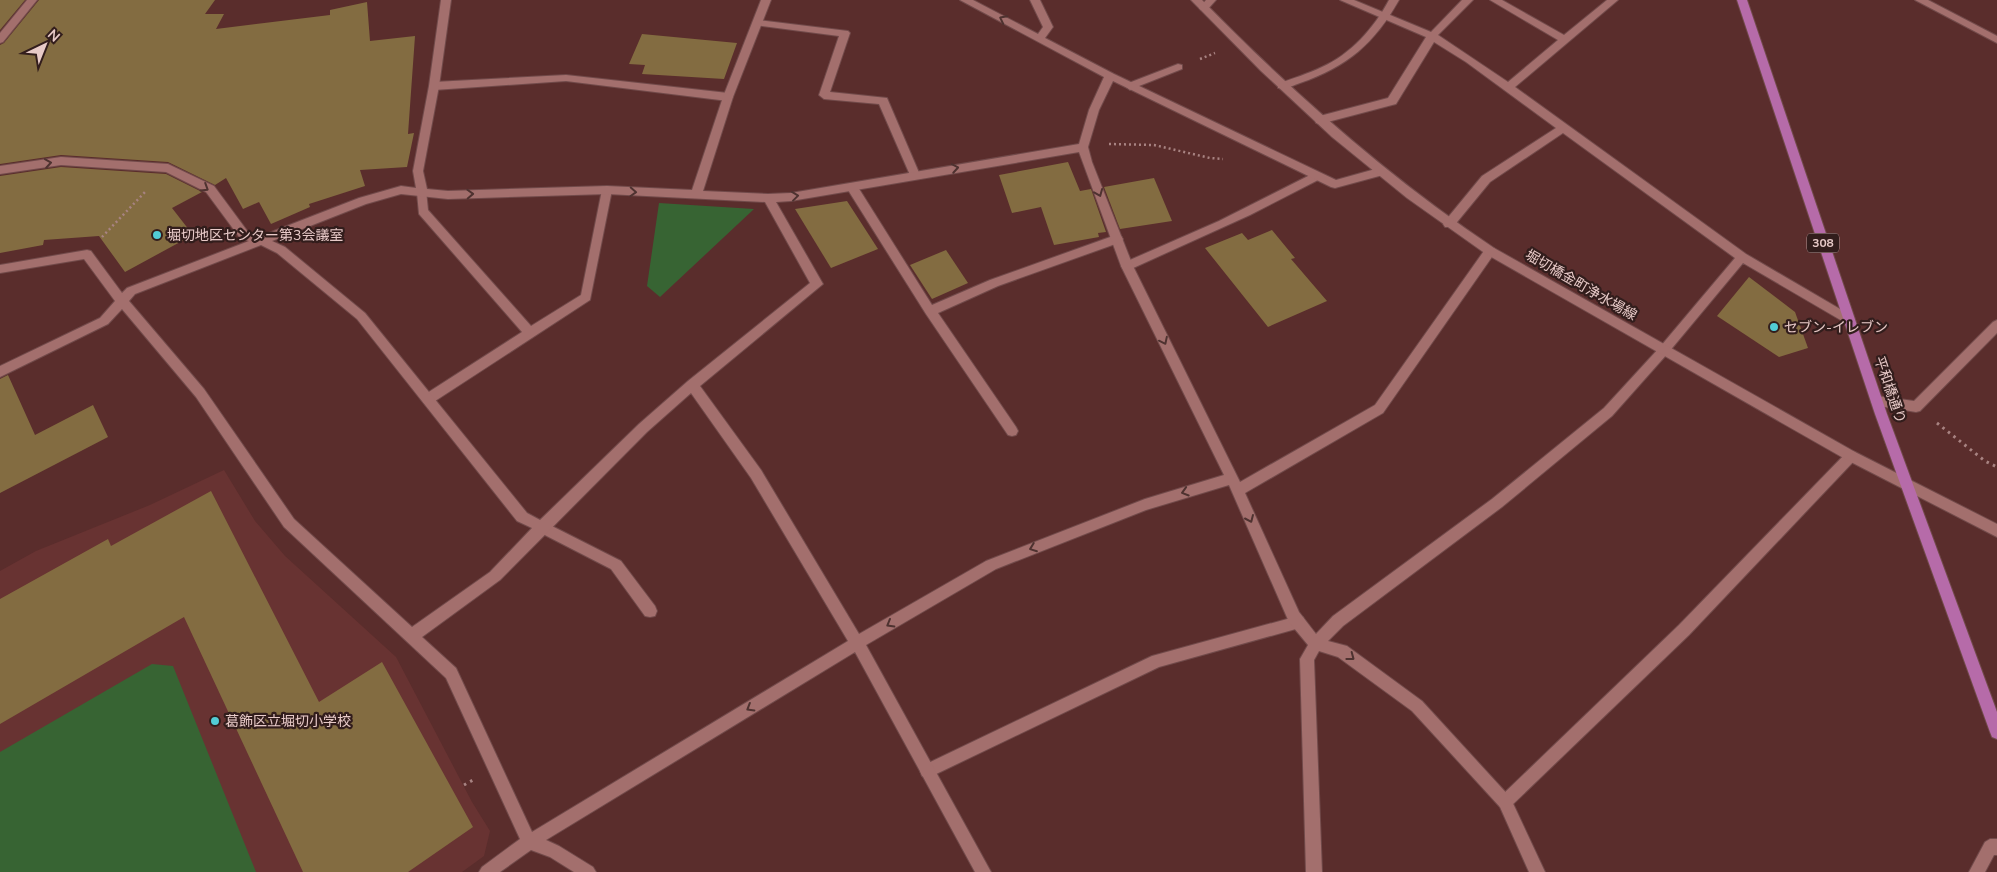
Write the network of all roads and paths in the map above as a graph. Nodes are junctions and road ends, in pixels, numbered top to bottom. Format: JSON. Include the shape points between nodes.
{"nodes":[{"id":1,"x":32,"y":0,"type":"edge"},
{"id":2,"x":446,"y":0,"type":"edge"},
{"id":3,"x":766,"y":0,"type":"edge"},
{"id":4,"x":965,"y":0,"type":"edge"},
{"id":5,"x":1035,"y":0,"type":"edge"},
{"id":6,"x":1345,"y":0,"type":"edge"},
{"id":7,"x":1394,"y":0,"type":"edge"},
{"id":8,"x":1468,"y":0,"type":"edge"},
{"id":9,"x":1495,"y":0,"type":"edge"},
{"id":10,"x":1613,"y":0,"type":"edge"},
{"id":11,"x":1742,"y":0,"type":"edge"},
{"id":12,"x":1920,"y":0,"type":"edge"},
{"id":13,"x":1204,"y":3,"type":"edge"},
{"id":14,"x":1386,"y":16,"type":"junction"},
{"id":15,"x":758,"y":23,"type":"junction"},
{"id":16,"x":1432,"y":36,"type":"junction"},
{"id":17,"x":1040,"y":38,"type":"junction"},
{"id":18,"x":0,"y":40,"type":"edge"},
{"id":19,"x":1565,"y":40,"type":"junction"},
{"id":20,"x":1997,"y":40,"type":"edge"},
{"id":21,"x":1178,"y":67,"type":"dead end"},
{"id":22,"x":1110,"y":76,"type":"junction"},
{"id":23,"x":434,"y":86,"type":"junction"},
{"id":24,"x":1130,"y":86,"type":"junction"},
{"id":25,"x":1282,"y":86,"type":"junction"},
{"id":26,"x":1507,"y":88,"type":"junction"},
{"id":27,"x":728,"y":96,"type":"junction"},
{"id":28,"x":1320,"y":120,"type":"junction"},
{"id":29,"x":1563,"y":128,"type":"junction"},
{"id":30,"x":1083,"y":146,"type":"junction"},
{"id":31,"x":1257,"y":148,"type":"junction"},
{"id":32,"x":168,"y":168,"type":"junction"},
{"id":33,"x":0,"y":170,"type":"edge"},
{"id":34,"x":1379,"y":172,"type":"junction"},
{"id":35,"x":915,"y":175,"type":"junction"},
{"id":36,"x":1316,"y":176,"type":"junction"},
{"id":37,"x":852,"y":187,"type":"junction"},
{"id":38,"x":607,"y":190,"type":"junction"},
{"id":39,"x":422,"y":193,"type":"junction"},
{"id":40,"x":696,"y":195,"type":"junction"},
{"id":41,"x":768,"y":198,"type":"junction"},
{"id":42,"x":1449,"y":224,"type":"junction"},
{"id":43,"x":1118,"y":239,"type":"junction"},
{"id":44,"x":261,"y":240,"type":"junction"},
{"id":45,"x":1490,"y":251,"type":"junction"},
{"id":46,"x":87,"y":254,"type":"junction"},
{"id":47,"x":1742,"y":257,"type":"junction"},
{"id":48,"x":1127,"y":266,"type":"junction"},
{"id":49,"x":0,"y":269,"type":"edge"},
{"id":50,"x":122,"y":301,"type":"junction"},
{"id":51,"x":930,"y":311,"type":"junction"},
{"id":52,"x":1848,"y":319,"type":"junction"},
{"id":53,"x":1997,"y":325,"type":"edge"},
{"id":54,"x":530,"y":333,"type":"junction"},
{"id":55,"x":1664,"y":350,"type":"junction"},
{"id":56,"x":0,"y":372,"type":"edge"},
{"id":57,"x":692,"y":385,"type":"junction"},
{"id":58,"x":428,"y":399,"type":"junction"},
{"id":59,"x":1877,"y":401,"type":"junction"},
{"id":60,"x":1916,"y":407,"type":"junction"},
{"id":61,"x":1012,"y":431,"type":"dead end"},
{"id":62,"x":1851,"y":456,"type":"junction"},
{"id":63,"x":1997,"y":467,"type":"edge"},
{"id":64,"x":1235,"y":484,"type":"junction"},
{"id":65,"x":1907,"y":485,"type":"junction"},
{"id":66,"x":542,"y":527,"type":"junction"},
{"id":67,"x":1997,"y":531,"type":"edge"},
{"id":68,"x":650,"y":611,"type":"dead end"},
{"id":69,"x":1298,"y":622,"type":"junction"},
{"id":70,"x":411,"y":636,"type":"junction"},
{"id":71,"x":857,"y":643,"type":"junction"},
{"id":72,"x":1316,"y":644,"type":"junction"},
{"id":73,"x":1997,"y":732,"type":"edge"},
{"id":74,"x":926,"y":771,"type":"junction"},
{"id":75,"x":1505,"y":802,"type":"junction"},
{"id":76,"x":529,"y":842,"type":"junction"},
{"id":77,"x":1997,"y":847,"type":"edge"},
{"id":78,"x":487,"y":872,"type":"edge"},
{"id":79,"x":588,"y":872,"type":"edge"},
{"id":80,"x":983,"y":872,"type":"edge"},
{"id":81,"x":1314,"y":872,"type":"edge"},
{"id":82,"x":1537,"y":872,"type":"edge"},
{"id":83,"x":1977,"y":872,"type":"edge"}],
"edges":[{"from":1,"to":18,"type":"street"},
{"from":2,"to":23,"type":"street"},
{"from":3,"to":15,"type":"street"},
{"from":17,"to":4,"type":"street","one_way":true},
{"from":5,"to":17,"type":"street","via":[[1048,27]]},
{"from":6,"to":14,"type":"street"},
{"from":7,"to":14,"type":"street"},
{"from":8,"to":16,"type":"street"},
{"from":9,"to":19,"type":"street"},
{"from":10,"to":19,"type":"street"},
{"from":11,"to":52,"type":"main road","name":"平和橋通り","number":"308"},
{"from":12,"to":20,"type":"street"},
{"from":13,"to":25,"type":"street","name":"堀切橋金町浄水場線"},
{"from":14,"to":16,"type":"street"},
{"from":14,"to":25,"type":"street","via":[[1353,52],[1332,67]]},
{"from":15,"to":27,"type":"street"},
{"from":15,"to":35,"type":"street","via":[[845,33],[824,95],[883,101]]},
{"from":16,"to":26,"type":"street"},
{"from":16,"to":28,"type":"street","via":[[1392,101]]},
{"from":17,"to":22,"type":"street"},
{"from":19,"to":26,"type":"street"},
{"from":21,"to":24,"type":"street"},
{"from":22,"to":24,"type":"street"},
{"from":22,"to":30,"type":"street","via":[[1094,110]]},
{"from":23,"to":27,"type":"street","via":[[566,78]]},
{"from":23,"to":39,"type":"street","via":[[418,170]]},
{"from":24,"to":31,"type":"street"},
{"from":25,"to":28,"type":"street","name":"堀切橋金町浄水場線"},
{"from":26,"to":29,"type":"street"},
{"from":27,"to":40,"type":"street"},
{"from":28,"to":34,"type":"street","name":"堀切橋金町浄水場線"},
{"from":29,"to":42,"type":"street","via":[[1486,179]]},
{"from":29,"to":47,"type":"street"},
{"from":30,"to":31,"type":"path","via":[[1154,145],[1210,158],[1232,159]]},
{"from":35,"to":30,"type":"street","one_way":true},
{"from":30,"to":43,"type":"street","one_way":true,"via":[[1086,162]]},
{"from":31,"to":36,"type":"street"},
{"from":33,"to":32,"type":"street","one_way":true,"via":[[61,161]]},
{"from":32,"to":44,"type":"street","one_way":true,"via":[[210,189],[244,234]]},
{"from":32,"to":46,"type":"path"},
{"from":34,"to":36,"type":"street","via":[[1335,184]]},
{"from":34,"to":42,"type":"street","name":"堀切橋金町浄水場線"},
{"from":35,"to":37,"type":"street"},
{"from":36,"to":48,"type":"street","via":[[1214,229]]},
{"from":41,"to":37,"type":"street","one_way":true},
{"from":37,"to":51,"type":"street"},
{"from":39,"to":38,"type":"street","one_way":true},
{"from":38,"to":40,"type":"street","one_way":true},
{"from":38,"to":54,"type":"street","via":[[586,297]]},
{"from":39,"to":44,"type":"street","via":[[402,190],[364,201]]},
{"from":39,"to":54,"type":"street","via":[[423,211]]},
{"from":40,"to":41,"type":"street"},
{"from":41,"to":57,"type":"street","via":[[817,284]]},
{"from":42,"to":45,"type":"street","name":"堀切橋金町浄水場線"},
{"from":43,"to":48,"type":"street"},
{"from":43,"to":51,"type":"street","via":[[994,283]]},
{"from":44,"to":50,"type":"street","via":[[131,291]]},
{"from":44,"to":58,"type":"street","via":[[281,250],[361,316]]},
{"from":45,"to":55,"type":"street","name":"堀切橋金町浄水場線"},
{"from":45,"to":64,"type":"street","via":[[1379,409]]},
{"from":46,"to":49,"type":"street"},
{"from":46,"to":50,"type":"street"},
{"from":47,"to":52,"type":"street"},
{"from":47,"to":55,"type":"street"},
{"from":48,"to":64,"type":"street","one_way":true},
{"from":50,"to":56,"type":"street","via":[[104,321]]},
{"from":50,"to":70,"type":"street","via":[[200,393],[289,523]]},
{"from":51,"to":61,"type":"street"},
{"from":52,"to":59,"type":"main road","name":"平和橋通り","number":"308"},
{"from":53,"to":60,"type":"street"},
{"from":54,"to":58,"type":"street"},
{"from":55,"to":62,"type":"street","name":"堀切橋金町浄水場線"},
{"from":55,"to":72,"type":"street","via":[[1608,412],[1497,503],[1338,621]]},
{"from":57,"to":66,"type":"street"},
{"from":57,"to":71,"type":"street","via":[[756,474]]},
{"from":58,"to":66,"type":"street","via":[[522,517]]},
{"from":59,"to":60,"type":"street"},
{"from":59,"to":65,"type":"main road","name":"平和橋通り","number":"308"},
{"from":60,"to":63,"type":"path"},
{"from":62,"to":65,"type":"street","name":"堀切橋金町浄水場線"},
{"from":62,"to":75,"type":"street","via":[[1684,630]]},
{"from":64,"to":69,"type":"street","one_way":true},
{"from":64,"to":71,"type":"street","one_way":true,"via":[[1146,505],[992,565]]},
{"from":65,"to":67,"type":"street","name":"堀切橋金町浄水場線"},
{"from":65,"to":73,"type":"main road","name":"平和橋通り","number":"308"},
{"from":66,"to":68,"type":"street","via":[[616,565]]},
{"from":66,"to":70,"type":"street","via":[[495,576]]},
{"from":69,"to":72,"type":"street"},
{"from":69,"to":74,"type":"street","via":[[1157,661]]},
{"from":70,"to":76,"type":"street","via":[[451,673]]},
{"from":71,"to":74,"type":"street"},
{"from":71,"to":76,"type":"street","one_way":true},
{"from":72,"to":75,"type":"street","one_way":true,"via":[[1342,650],[1417,706]]},
{"from":72,"to":81,"type":"street","via":[[1307,659]]},
{"from":74,"to":80,"type":"street"},
{"from":75,"to":82,"type":"street"},
{"from":76,"to":78,"type":"street"},
{"from":76,"to":79,"type":"street","via":[[554,851]]},
{"from":77,"to":83,"type":"street","via":[[1990,847]]}]}
